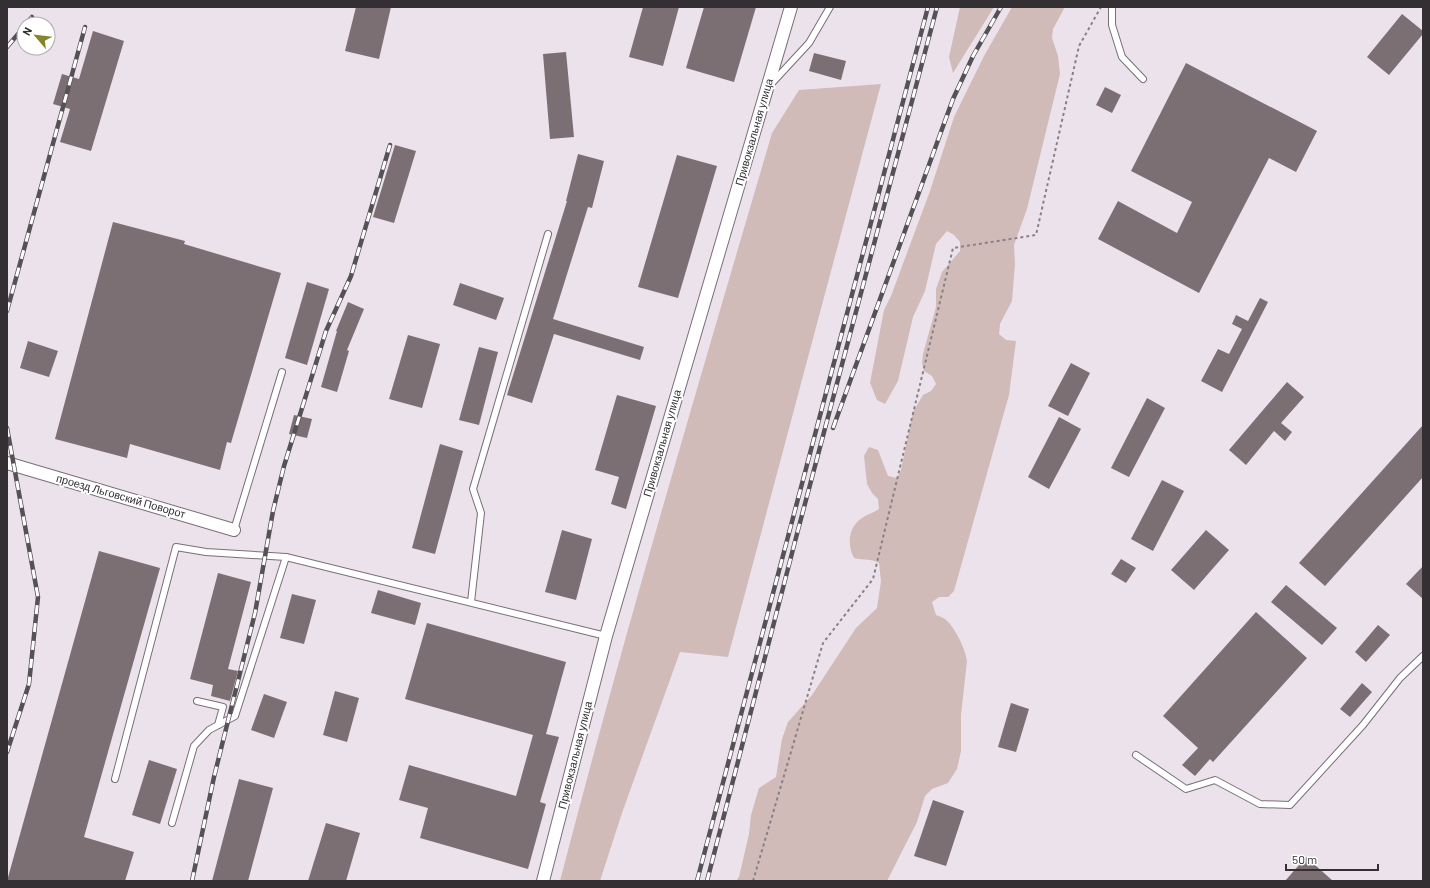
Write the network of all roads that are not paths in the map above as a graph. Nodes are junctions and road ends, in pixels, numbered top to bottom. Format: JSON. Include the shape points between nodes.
{"nodes":[{"id":1,"x":791,"y":7,"type":"edge"},
{"id":2,"x":830,"y":7,"type":"edge"},
{"id":3,"x":1112,"y":7,"type":"edge"},
{"id":4,"x":1143,"y":79,"type":"dead end"},
{"id":5,"x":767,"y":88,"type":"junction"},
{"id":6,"x":548,"y":234,"type":"dead end"},
{"id":7,"x":282,"y":372,"type":"dead end"},
{"id":8,"x":7,"y":462,"type":"edge"},
{"id":9,"x":234,"y":530,"type":"joint"},
{"id":10,"x":286,"y":557,"type":"junction"},
{"id":11,"x":470,"y":602,"type":"junction"},
{"id":12,"x":606,"y":636,"type":"junction"},
{"id":13,"x":1423,"y":656,"type":"edge"},
{"id":14,"x":197,"y":701,"type":"dead end"},
{"id":15,"x":218,"y":725,"type":"junction"},
{"id":16,"x":1136,"y":755,"type":"dead end"},
{"id":17,"x":115,"y":779,"type":"dead end"},
{"id":18,"x":172,"y":823,"type":"dead end"},
{"id":19,"x":543,"y":881,"type":"edge"}],
"edges":[{"from":1,"to":5,"type":"street","name":"Привокзальная улица"},
{"from":2,"to":5,"type":"lane","via":[[809,43]]},
{"from":3,"to":4,"type":"lane","via":[[1112,25],[1122,57]]},
{"from":5,"to":12,"type":"street","name":"Привокзальная улица"},
{"from":6,"to":11,"type":"lane","via":[[473,489],[481,513]]},
{"from":7,"to":9,"type":"lane"},
{"from":8,"to":9,"type":"street","name":"проезд Льговский Поворот"},
{"from":10,"to":11,"type":"lane"},
{"from":10,"to":15,"type":"lane","via":[[236,716]]},
{"from":10,"to":17,"type":"lane","via":[[206,552],[176,547]]},
{"from":11,"to":12,"type":"lane"},
{"from":12,"to":19,"type":"street","name":"Привокзальная улица"},
{"from":13,"to":16,"type":"lane","via":[[1400,678],[1363,726],[1290,805],[1260,804],[1215,780],[1186,789]]},
{"from":14,"to":15,"type":"lane","via":[[223,707]]},
{"from":15,"to":18,"type":"lane","via":[[209,730],[194,746]]}]}
